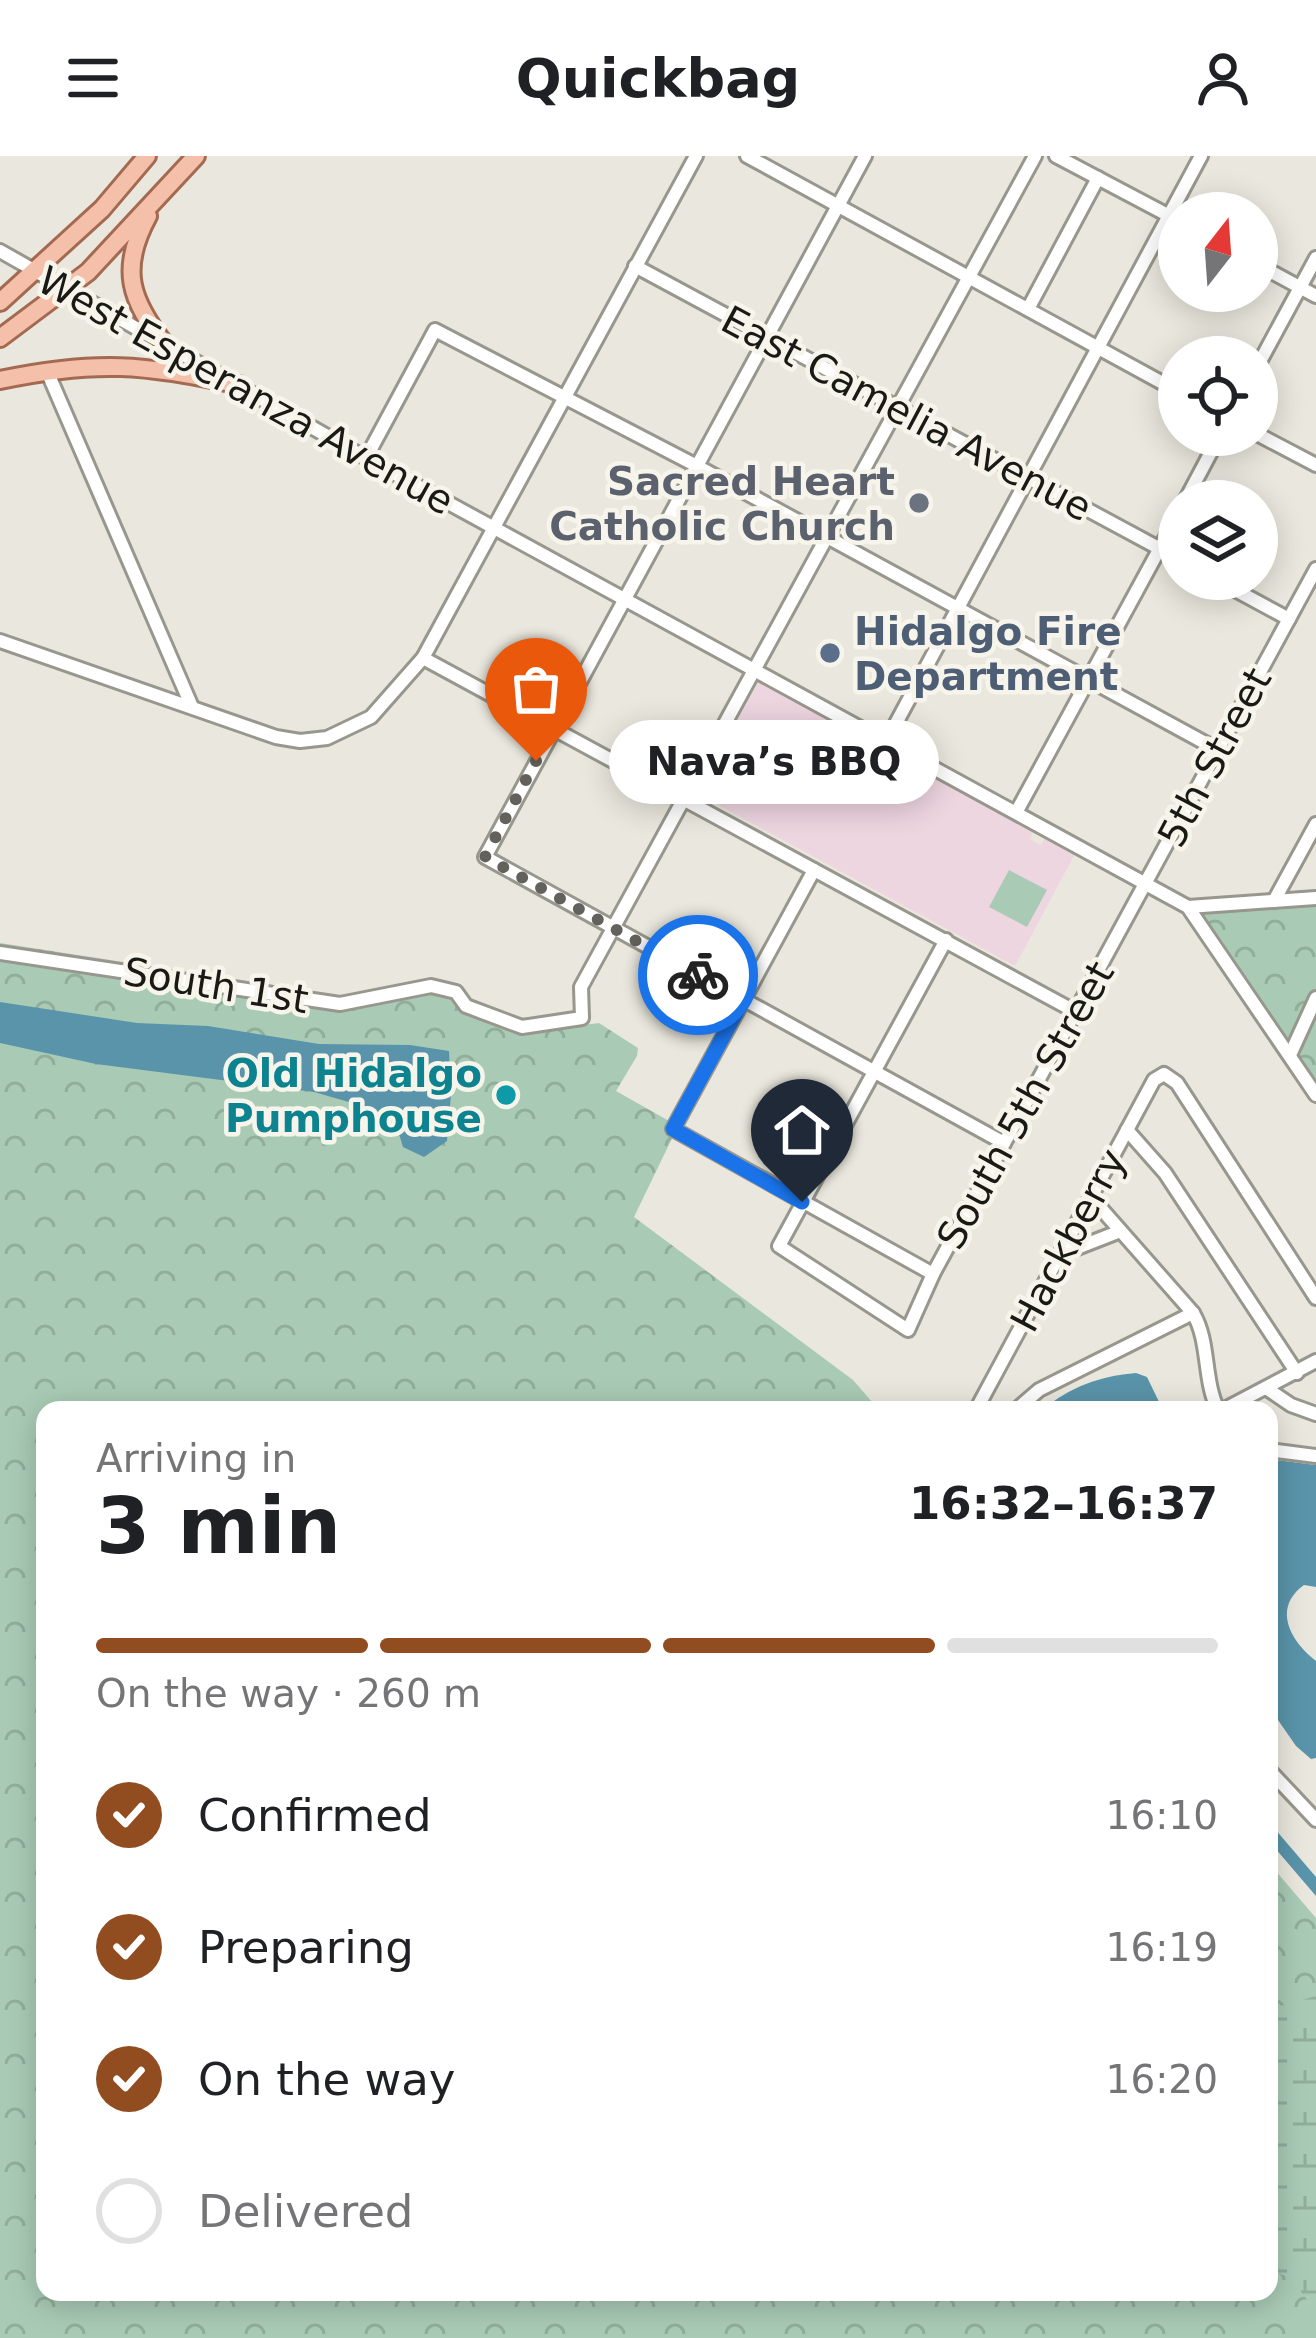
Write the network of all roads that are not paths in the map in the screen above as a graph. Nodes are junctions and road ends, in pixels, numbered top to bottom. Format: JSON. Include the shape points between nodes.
{"nodes":[{"id":1,"x":148,"y":156,"type":"edge"},
{"id":2,"x":196,"y":156,"type":"edge"},
{"id":3,"x":696,"y":156,"type":"edge"},
{"id":4,"x":747,"y":156,"type":"edge"},
{"id":5,"x":865,"y":156,"type":"edge"},
{"id":6,"x":1035,"y":156,"type":"edge"},
{"id":7,"x":1056,"y":156,"type":"edge"},
{"id":8,"x":1201,"y":156,"type":"edge"},
{"id":9,"x":1098,"y":178,"type":"junction"},
{"id":10,"x":1185,"y":192,"type":"edge"},
{"id":11,"x":158,"y":197,"type":"junction"},
{"id":12,"x":838,"y":205,"type":"junction"},
{"id":13,"x":1158,"y":210,"type":"edge"},
{"id":14,"x":1158,"y":246,"type":"edge"},
{"id":15,"x":0,"y":251,"type":"edge"},
{"id":16,"x":1316,"y":258,"type":"edge"},
{"id":17,"x":635,"y":266,"type":"junction"},
{"id":18,"x":34,"y":274,"type":"junction"},
{"id":19,"x":1278,"y":275,"type":"edge"},
{"id":20,"x":967,"y":276,"type":"junction"},
{"id":21,"x":1300,"y":287,"type":"junction"},
{"id":22,"x":66,"y":291,"type":"junction"},
{"id":23,"x":1316,"y":296,"type":"edge"},
{"id":24,"x":0,"y":302,"type":"edge"},
{"id":25,"x":1028,"y":309,"type":"junction"},
{"id":26,"x":1274,"y":336,"type":"edge"},
{"id":27,"x":767,"y":337,"type":"junction"},
{"id":28,"x":0,"y":338,"type":"edge"},
{"id":29,"x":166,"y":346,"type":"junction"},
{"id":30,"x":1099,"y":348,"type":"junction"},
{"id":31,"x":46,"y":371,"type":"junction"},
{"id":32,"x":0,"y":380,"type":"edge"},
{"id":33,"x":1158,"y":380,"type":"edge"},
{"id":34,"x":239,"y":385,"type":"junction"},
{"id":35,"x":565,"y":396,"type":"junction"},
{"id":36,"x":897,"y":406,"type":"junction"},
{"id":37,"x":1278,"y":445,"type":"edge"},
{"id":38,"x":366,"y":458,"type":"junction"},
{"id":39,"x":695,"y":465,"type":"junction"},
{"id":40,"x":1316,"y":465,"type":"edge"},
{"id":41,"x":1026,"y":477,"type":"junction"},
{"id":42,"x":493,"y":526,"type":"junction"},
{"id":43,"x":826,"y":538,"type":"junction"},
{"id":44,"x":1158,"y":548,"type":"edge"},
{"id":45,"x":1158,"y":553,"type":"edge"},
{"id":46,"x":1316,"y":569,"type":"edge"},
{"id":47,"x":624,"y":596,"type":"junction"},
{"id":48,"x":1253,"y":600,"type":"edge"},
{"id":49,"x":957,"y":608,"type":"junction"},
{"id":50,"x":1288,"y":619,"type":"junction"},
{"id":51,"x":0,"y":640,"type":"edge"},
{"id":52,"x":423,"y":658,"type":"junction"},
{"id":53,"x":756,"y":668,"type":"junction"},
{"id":54,"x":1089,"y":679,"type":"junction"},
{"id":55,"x":192,"y":707,"type":"junction"},
{"id":56,"x":553,"y":729,"type":"junction"},
{"id":57,"x":887,"y":740,"type":"junction"},
{"id":58,"x":1218,"y":751,"type":"junction"},
{"id":59,"x":683,"y":798,"type":"junction"},
{"id":60,"x":1017,"y":811,"type":"junction"},
{"id":61,"x":1316,"y":824,"type":"edge"},
{"id":62,"x":814,"y":870,"type":"junction"},
{"id":63,"x":1147,"y":883,"type":"junction"},
{"id":64,"x":1316,"y":898,"type":"edge"},
{"id":65,"x":1274,"y":901,"type":"junction"},
{"id":66,"x":1188,"y":908,"type":"junction"},
{"id":67,"x":613,"y":928,"type":"junction"},
{"id":68,"x":946,"y":940,"type":"junction"},
{"id":69,"x":0,"y":953,"type":"edge"},
{"id":70,"x":1316,"y":998,"type":"edge"},
{"id":71,"x":743,"y":1000,"type":"junction"},
{"id":72,"x":1076,"y":1012,"type":"junction"},
{"id":73,"x":1290,"y":1054,"type":"junction"},
{"id":74,"x":874,"y":1071,"type":"junction"},
{"id":75,"x":1316,"y":1095,"type":"edge"},
{"id":76,"x":1127,"y":1130,"type":"junction"},
{"id":77,"x":1004,"y":1143,"type":"junction"},
{"id":78,"x":1090,"y":1196,"type":"junction"},
{"id":79,"x":802,"y":1202,"type":"junction"},
{"id":80,"x":1118,"y":1232,"type":"junction"},
{"id":81,"x":1060,"y":1255,"type":"junction"},
{"id":82,"x":933,"y":1274,"type":"junction"},
{"id":83,"x":1316,"y":1298,"type":"edge"},
{"id":84,"x":1193,"y":1313,"type":"junction"},
{"id":85,"x":1316,"y":1360,"type":"edge"},
{"id":86,"x":1297,"y":1372,"type":"junction"},
{"id":87,"x":1266,"y":1388,"type":"junction"},
{"id":88,"x":981,"y":1401,"type":"edge"},
{"id":89,"x":1027,"y":1401,"type":"edge"},
{"id":90,"x":1217,"y":1401,"type":"edge"},
{"id":91,"x":1239,"y":1401,"type":"edge"},
{"id":92,"x":1316,"y":1414,"type":"edge"},
{"id":93,"x":1278,"y":1451,"type":"edge"},
{"id":94,"x":1316,"y":1456,"type":"edge"},
{"id":95,"x":1278,"y":1780,"type":"edge"},
{"id":96,"x":1316,"y":1820,"type":"edge"}],
"edges":[{"from":1,"to":18,"type":"main road"},
{"from":2,"to":11,"type":"main road"},
{"from":3,"to":17,"type":"street"},
{"from":4,"to":12,"type":"street"},
{"from":5,"to":12,"type":"street"},
{"from":6,"to":20,"type":"street"},
{"from":7,"to":9,"type":"street"},
{"from":8,"to":10,"type":"street"},
{"from":9,"to":13,"type":"street"},
{"from":9,"to":25,"type":"street"},
{"from":11,"to":22,"type":"main road"},
{"from":11,"to":29,"type":"main road","via":[[132,250],[130,276],[136,301]]},
{"from":12,"to":20,"type":"street"},
{"from":12,"to":27,"type":"street"},
{"from":14,"to":30,"type":"street"},
{"from":15,"to":18,"type":"street","name":"West Esperanza Avenue"},
{"from":16,"to":21,"type":"street"},
{"from":17,"to":27,"type":"street","name":"East Camelia Avenue"},
{"from":17,"to":35,"type":"street"},
{"from":18,"to":22,"type":"street","name":"West Esperanza Avenue"},
{"from":18,"to":24,"type":"main road"},
{"from":19,"to":21,"type":"street"},
{"from":20,"to":25,"type":"street"},
{"from":20,"to":36,"type":"street"},
{"from":21,"to":23,"type":"street"},
{"from":21,"to":26,"type":"street"},
{"from":22,"to":28,"type":"main road"},
{"from":22,"to":29,"type":"street","name":"West Esperanza Avenue"},
{"from":25,"to":30,"type":"street"},
{"from":27,"to":36,"type":"street","name":"East Camelia Avenue"},
{"from":27,"to":39,"type":"street"},
{"from":29,"to":34,"type":"street","name":"West Esperanza Avenue"},
{"from":30,"to":33,"type":"street"},
{"from":30,"to":41,"type":"street"},
{"from":31,"to":32,"type":"main road"},
{"from":31,"to":34,"type":"main road","via":[[157,367]]},
{"from":31,"to":55,"type":"street"},
{"from":34,"to":38,"type":"street","name":"West Esperanza Avenue"},
{"from":35,"to":38,"type":"street","via":[[435,330]]},
{"from":35,"to":39,"type":"street"},
{"from":35,"to":42,"type":"street"},
{"from":36,"to":41,"type":"street","name":"East Camelia Avenue"},
{"from":36,"to":43,"type":"street"},
{"from":37,"to":40,"type":"street"},
{"from":38,"to":42,"type":"street","name":"West Esperanza Avenue"},
{"from":39,"to":43,"type":"street"},
{"from":39,"to":47,"type":"street"},
{"from":41,"to":44,"type":"street","name":"East Camelia Avenue"},
{"from":41,"to":49,"type":"street"},
{"from":42,"to":47,"type":"street","name":"West Esperanza Avenue"},
{"from":42,"to":52,"type":"street"},
{"from":43,"to":49,"type":"street"},
{"from":43,"to":53,"type":"street"},
{"from":45,"to":54,"type":"street"},
{"from":46,"to":50,"type":"street","name":"5th Street"},
{"from":47,"to":53,"type":"street","name":"West Esperanza Avenue"},
{"from":47,"to":56,"type":"street"},
{"from":48,"to":50,"type":"street"},
{"from":49,"to":54,"type":"street"},
{"from":49,"to":57,"type":"street"},
{"from":50,"to":58,"type":"street","name":"5th Street"},
{"from":51,"to":55,"type":"street"},
{"from":52,"to":55,"type":"street","via":[[371,717],[327,738],[276,737]]},
{"from":52,"to":56,"type":"street"},
{"from":53,"to":57,"type":"street","name":"West Esperanza Avenue"},
{"from":53,"to":59,"type":"street"},
{"from":54,"to":58,"type":"street"},
{"from":54,"to":60,"type":"street"},
{"from":56,"to":59,"type":"street"},
{"from":56,"to":67,"type":"street","via":[[485,857]]},
{"from":57,"to":60,"type":"street","name":"West Esperanza Avenue"},
{"from":58,"to":63,"type":"street","name":"5th Street"},
{"from":59,"to":62,"type":"street"},
{"from":59,"to":67,"type":"street"},
{"from":60,"to":63,"type":"street","name":"West Esperanza Avenue"},
{"from":61,"to":65,"type":"street"},
{"from":62,"to":68,"type":"street"},
{"from":62,"to":71,"type":"street"},
{"from":63,"to":66,"type":"street","name":"West Esperanza Avenue"},
{"from":63,"to":72,"type":"street","name":"South 5th Street"},
{"from":64,"to":65,"type":"street"},
{"from":65,"to":66,"type":"street"},
{"from":66,"to":73,"type":"street"},
{"from":67,"to":69,"type":"street","name":"South 1st","via":[[579,992],[582,1018],[522,1027],[431,986],[340,1004]]},
{"from":67,"to":71,"type":"street"},
{"from":68,"to":72,"type":"street"},
{"from":68,"to":74,"type":"street"},
{"from":70,"to":73,"type":"street"},
{"from":71,"to":74,"type":"street"},
{"from":71,"to":79,"type":"street","via":[[673,1129]]},
{"from":72,"to":77,"type":"street","name":"South 5th Street"},
{"from":73,"to":75,"type":"street"},
{"from":74,"to":77,"type":"street"},
{"from":74,"to":79,"type":"street"},
{"from":76,"to":78,"type":"street","name":"Hackberry"},
{"from":76,"to":83,"type":"street","name":"Hackberry","via":[[1154,1080],[1164,1074],[1177,1083]]},
{"from":76,"to":86,"type":"street","via":[[1165,1173]]},
{"from":77,"to":82,"type":"street","name":"South 5th Street"},
{"from":78,"to":80,"type":"street"},
{"from":78,"to":81,"type":"street","name":"Hackberry"},
{"from":79,"to":82,"type":"street"},
{"from":79,"to":82,"type":"street","name":"South 5th Street","via":[[779,1246],[908,1330]]},
{"from":80,"to":81,"type":"street"},
{"from":80,"to":84,"type":"street"},
{"from":81,"to":88,"type":"street","name":"Hackberry"},
{"from":84,"to":89,"type":"street"},
{"from":84,"to":90,"type":"street"},
{"from":85,"to":86,"type":"street"},
{"from":86,"to":87,"type":"street"},
{"from":87,"to":91,"type":"street"},
{"from":87,"to":92,"type":"street"},
{"from":93,"to":94,"type":"street"},
{"from":95,"to":96,"type":"street"}]}
